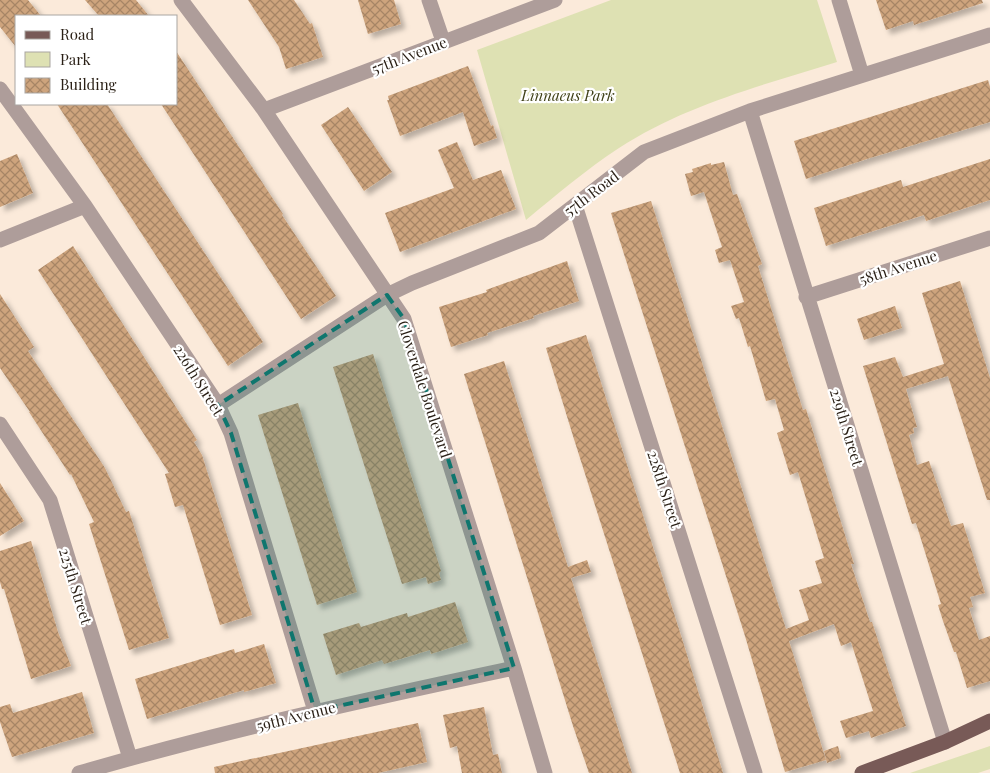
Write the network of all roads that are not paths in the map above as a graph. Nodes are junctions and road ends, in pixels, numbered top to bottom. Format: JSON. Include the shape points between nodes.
{"nodes":[{"id":1,"x":181,"y":0,"type":"edge"},
{"id":2,"x":429,"y":0,"type":"edge"},
{"id":3,"x":555,"y":0,"type":"edge"},
{"id":4,"x":838,"y":0,"type":"edge"},
{"id":5,"x":990,"y":35,"type":"edge"},
{"id":6,"x":443,"y":42,"type":"junction"},
{"id":7,"x":862,"y":75,"type":"junction"},
{"id":8,"x":0,"y":89,"type":"edge"},
{"id":9,"x":264,"y":110,"type":"junction"},
{"id":10,"x":750,"y":111,"type":"junction"},
{"id":11,"x":575,"y":205,"type":"junction"},
{"id":12,"x":85,"y":206,"type":"junction"},
{"id":13,"x":990,"y":238,"type":"edge"},
{"id":14,"x":0,"y":240,"type":"edge"},
{"id":15,"x":387,"y":295,"type":"junction"},
{"id":16,"x":806,"y":297,"type":"junction"},
{"id":17,"x":218,"y":405,"type":"junction"},
{"id":18,"x":0,"y":424,"type":"edge"},
{"id":19,"x":514,"y":668,"type":"junction"},
{"id":20,"x":315,"y":711,"type":"junction"},
{"id":21,"x":990,"y":721,"type":"edge"},
{"id":22,"x":945,"y":742,"type":"junction"},
{"id":23,"x":130,"y":758,"type":"junction"},
{"id":24,"x":80,"y":773,"type":"edge"},
{"id":25,"x":545,"y":773,"type":"edge"},
{"id":26,"x":755,"y":773,"type":"edge"},
{"id":27,"x":862,"y":773,"type":"edge"}],
"edges":[{"from":1,"to":9,"type":"street","name":"Cloverdale Boulevard"},
{"from":2,"to":6,"type":"street"},
{"from":3,"to":6,"type":"street","name":"57th Avenue"},
{"from":4,"to":7,"type":"street"},
{"from":5,"to":7,"type":"street","name":"57th Road"},
{"from":6,"to":9,"type":"street","name":"57th Avenue"},
{"from":7,"to":10,"type":"street","name":"57th Road"},
{"from":8,"to":12,"type":"street","name":"226th Street"},
{"from":9,"to":15,"type":"street","name":"Cloverdale Boulevard"},
{"from":10,"to":11,"type":"street","name":"57th Road","via":[[644,152]]},
{"from":10,"to":16,"type":"street","name":"229th Street"},
{"from":11,"to":15,"type":"street","name":"57th Road","via":[[539,233]]},
{"from":11,"to":26,"type":"street","name":"228th Street"},
{"from":12,"to":14,"type":"street"},
{"from":12,"to":17,"type":"street","name":"226th Street"},
{"from":13,"to":16,"type":"street","name":"58th Avenue"},
{"from":15,"to":17,"type":"street","name":"57th Road"},
{"from":15,"to":19,"type":"street","name":"Cloverdale Boulevard","via":[[404,320]]},
{"from":16,"to":22,"type":"street","name":"229th Street"},
{"from":17,"to":20,"type":"street","name":"226th Street","via":[[231,433]]},
{"from":18,"to":23,"type":"street","name":"225th Street","via":[[50,500]]},
{"from":19,"to":20,"type":"street","name":"59th Avenue"},
{"from":19,"to":25,"type":"street","name":"Cloverdale Boulevard"},
{"from":20,"to":23,"type":"street","name":"59th Avenue"},
{"from":21,"to":22,"type":"main road"},
{"from":22,"to":27,"type":"main road"},
{"from":23,"to":24,"type":"street","name":"59th Avenue"}]}
